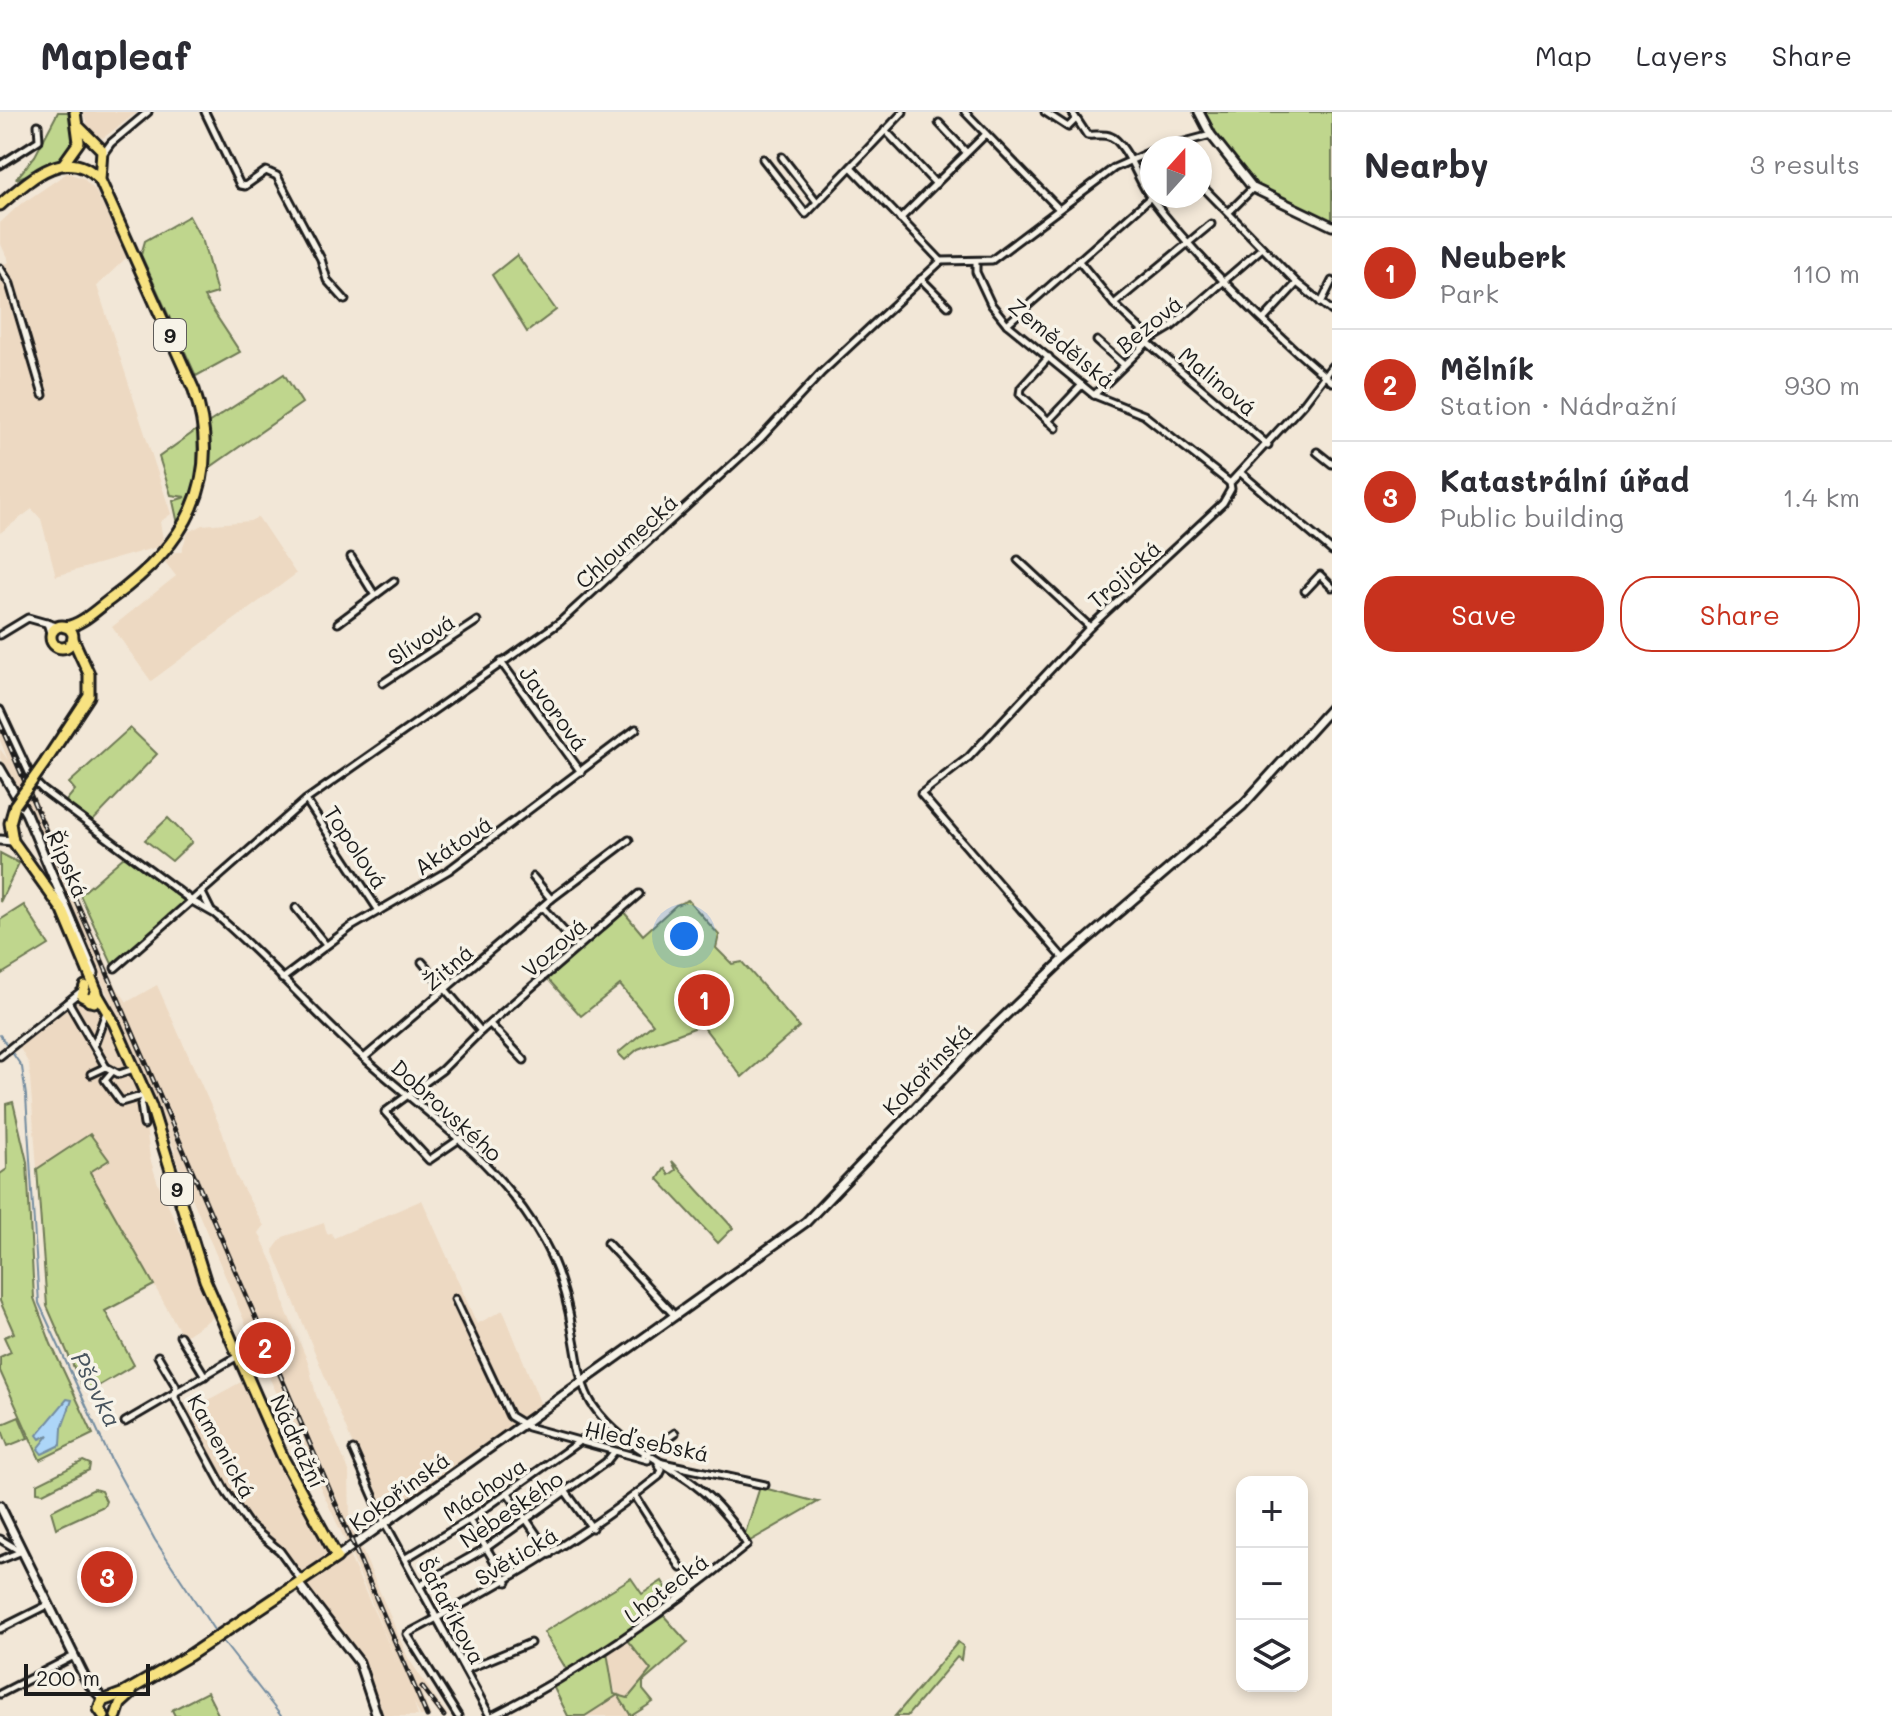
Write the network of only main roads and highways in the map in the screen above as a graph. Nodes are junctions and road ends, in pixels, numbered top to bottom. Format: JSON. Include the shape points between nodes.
{"nodes":[{"id":1,"x":75,"y":112,"type":"edge"},
{"id":2,"x":1199,"y":112,"type":"edge"},
{"id":3,"x":78,"y":126,"type":"junction"},
{"id":4,"x":94,"y":142,"type":"junction"},
{"id":5,"x":76,"y":148,"type":"junction"},
{"id":6,"x":102,"y":159,"type":"junction"},
{"id":7,"x":61,"y":164,"type":"junction"},
{"id":8,"x":83,"y":167,"type":"junction"},
{"id":9,"x":100,"y":180,"type":"junction"},
{"id":10,"x":0,"y":205,"type":"edge"},
{"id":11,"x":1332,"y":226,"type":"edge"},
{"id":12,"x":81,"y":621,"type":"junction"},
{"id":13,"x":62,"y":627,"type":"junction"},
{"id":14,"x":73,"y":637,"type":"junction"},
{"id":15,"x":64,"y":648,"type":"junction"},
{"id":16,"x":79,"y":655,"type":"junction"},
{"id":17,"x":1332,"y":707,"type":"edge"},
{"id":18,"x":0,"y":768,"type":"edge"},
{"id":19,"x":0,"y":840,"type":"edge"},
{"id":20,"x":13,"y":841,"type":"junction"},
{"id":21,"x":60,"y":894,"type":"junction"},
{"id":22,"x":67,"y":919,"type":"junction"},
{"id":23,"x":90,"y":991,"type":"junction"},
{"id":24,"x":114,"y":1023,"type":"junction"},
{"id":25,"x":0,"y":1506,"type":"edge"},
{"id":26,"x":337,"y":1557,"type":"junction"},
{"id":27,"x":298,"y":1583,"type":"junction"},
{"id":28,"x":143,"y":1683,"type":"junction"},
{"id":29,"x":107,"y":1709,"type":"edge"},
{"id":30,"x":377,"y":1716,"type":"edge"}],
"edges":[{"from":1,"to":3,"type":"main road"},
{"from":2,"to":11,"type":"main road","via":[[1253,188]]},
{"from":3,"to":4,"type":"main road"},
{"from":3,"to":5,"type":"main road"},
{"from":4,"to":5,"type":"main road"},
{"from":4,"to":6,"type":"main road"},
{"from":5,"to":7,"type":"main road"},
{"from":5,"to":8,"type":"main road"},
{"from":6,"to":8,"type":"main road"},
{"from":6,"to":9,"type":"main road","number":"9"},
{"from":7,"to":8,"type":"main road"},
{"from":7,"to":10,"type":"main road","via":[[31,179]]},
{"from":8,"to":9,"type":"main road","number":"9"},
{"from":9,"to":12,"type":"main road","number":"9","via":[[194,390],[204,453],[197,497],[175,541],[143,576]]},
{"from":12,"to":13,"type":"main road","number":"9"},
{"from":12,"to":14,"type":"main road","number":"9"},
{"from":13,"to":14,"type":"main road"},
{"from":13,"to":15,"type":"main road","number":"9","via":[[51,636]]},
{"from":14,"to":15,"type":"main road","number":"9"},
{"from":14,"to":16,"type":"main road"},
{"from":15,"to":16,"type":"main road"},
{"from":16,"to":20,"type":"main road","bridge":true,"via":[[90,678],[89,696],[15,805]]},
{"from":17,"to":26,"type":"main road","name":"Kokořínská","via":[[1243,805],[1064,959],[806,1222]]},
{"from":18,"to":21,"type":"main road","name":"Řípská","via":[[26,813]]},
{"from":19,"to":20,"type":"main road"},
{"from":20,"to":22,"type":"main road","name":"Řípská"},
{"from":21,"to":22,"type":"main road"},
{"from":21,"to":23,"type":"main road","name":"Řípská"},
{"from":22,"to":23,"type":"main road","name":"Řípská"},
{"from":23,"to":24,"type":"main road","name":"Nádražní"},
{"from":23,"to":24,"type":"main road","name":"Nádražní","number":"9"},
{"from":24,"to":26,"type":"main road","name":"Nádražní","number":"9","via":[[146,1095],[205,1280],[284,1460]]},
{"from":25,"to":29,"type":"main road","via":[[87,1682]]},
{"from":26,"to":27,"type":"main road","name":"Kokořínská"},
{"from":27,"to":28,"type":"main road","name":"Kokořínská"},
{"from":27,"to":30,"type":"main road","via":[[359,1662]]},
{"from":28,"to":29,"type":"main road","name":"Kokořínská"},
{"from":28,"to":29,"type":"main road"}]}
